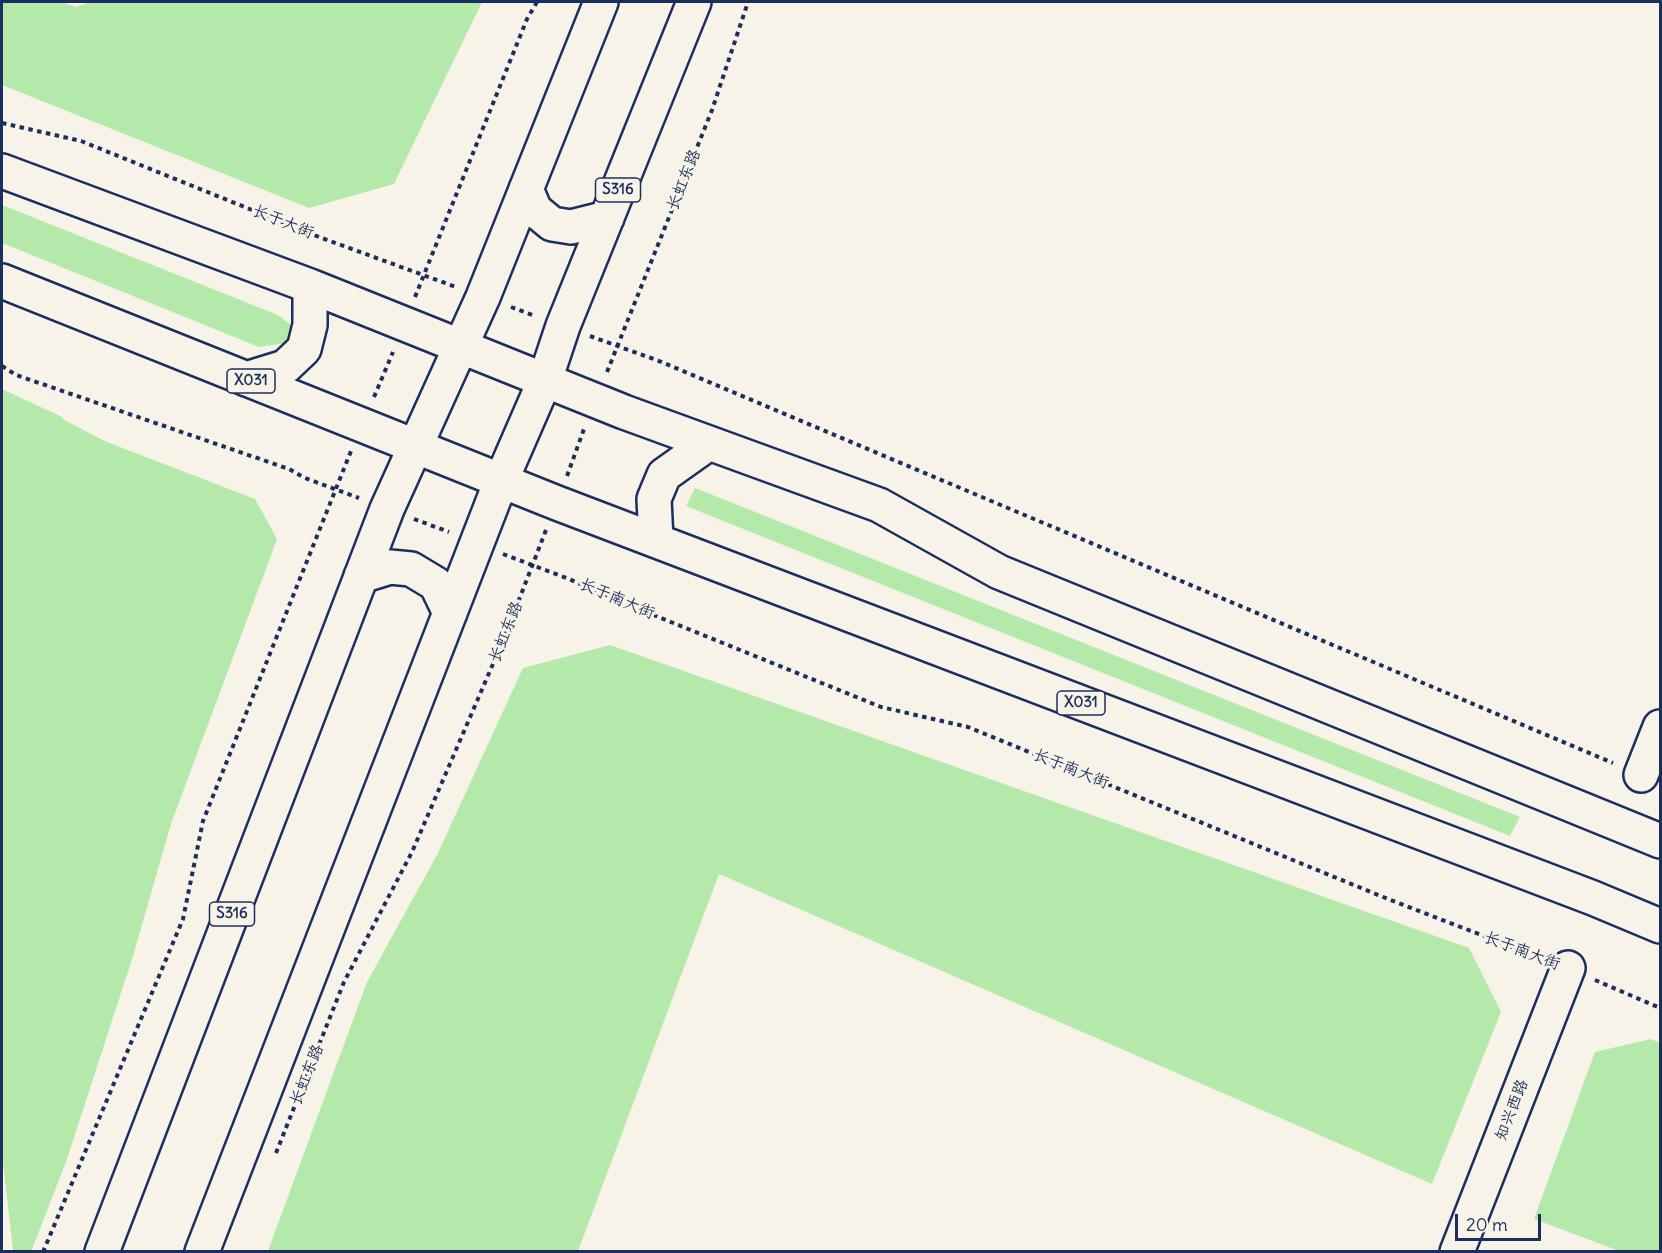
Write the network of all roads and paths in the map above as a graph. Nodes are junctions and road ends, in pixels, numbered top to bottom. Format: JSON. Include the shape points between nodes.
{"nodes":[{"id":1,"x":537,"y":2,"type":"edge"},
{"id":2,"x":601,"y":2,"type":"edge"},
{"id":3,"x":694,"y":2,"type":"edge"},
{"id":4,"x":748,"y":2,"type":"edge"},
{"id":5,"x":2,"y":123,"type":"edge"},
{"id":6,"x":2,"y":171,"type":"edge"},
{"id":7,"x":526,"y":189,"type":"junction"},
{"id":8,"x":606,"y":218,"type":"junction"},
{"id":9,"x":423,"y":275,"type":"junction"},
{"id":10,"x":2,"y":281,"type":"edge"},
{"id":11,"x":310,"y":286,"type":"junction"},
{"id":12,"x":483,"y":297,"type":"junction"},
{"id":13,"x":404,"y":324,"type":"junction"},
{"id":14,"x":563,"y":326,"type":"junction"},
{"id":15,"x":618,"y":346,"type":"junction"},
{"id":16,"x":460,"y":347,"type":"junction"},
{"id":17,"x":2,"y":366,"type":"edge"},
{"id":18,"x":246,"y":379,"type":"junction"},
{"id":19,"x":545,"y":380,"type":"junction"},
{"id":20,"x":595,"y":401,"type":"junction"},
{"id":21,"x":362,"y":425,"type":"junction"},
{"id":22,"x":708,"y":443,"type":"junction"},
{"id":23,"x":415,"y":446,"type":"junction"},
{"id":24,"x":501,"y":481,"type":"junction"},
{"id":25,"x":336,"y":490,"type":"junction"},
{"id":26,"x":557,"y":502,"type":"junction"},
{"id":27,"x":387,"y":509,"type":"junction"},
{"id":28,"x":656,"y":540,"type":"junction"},
{"id":29,"x":477,"y":543,"type":"junction"},
{"id":30,"x":533,"y":566,"type":"junction"},
{"id":31,"x":361,"y":576,"type":"junction"},
{"id":32,"x":450,"y":613,"type":"junction"},
{"id":33,"x":1660,"y":727,"type":"edge"},
{"id":34,"x":1641,"y":775,"type":"joint"},
{"id":35,"x":1660,"y":841,"type":"edge"},
{"id":36,"x":1660,"y":926,"type":"edge"},
{"id":37,"x":1568,"y":968,"type":"junction"},
{"id":38,"x":1660,"y":1008,"type":"edge"},
{"id":39,"x":276,"y":1154,"type":"dead end"},
{"id":40,"x":44,"y":1251,"type":"edge"},
{"id":41,"x":102,"y":1251,"type":"edge"},
{"id":42,"x":202,"y":1251,"type":"edge"},
{"id":43,"x":1457,"y":1251,"type":"edge"}],
"edges":[{"from":1,"to":9,"type":"path"},
{"from":2,"to":7,"type":"main road","number":"S316"},
{"from":3,"to":8,"type":"main road","name":"长虹东路","number":"S316"},
{"from":4,"to":15,"type":"path","name":"长虹东路","via":[[712,110]]},
{"from":5,"to":9,"type":"path","name":"长于大街","via":[[81,141]]},
{"from":6,"to":11,"type":"main road"},
{"from":7,"to":8,"type":"main road","via":[[535,210],[552,224],[571,227]]},
{"from":7,"to":12,"type":"main road","number":"S316"},
{"from":8,"to":14,"type":"main road","name":"长虹东路","number":"S316"},
{"from":9,"to":12,"type":"path","name":"长于大街"},
{"from":9,"to":13,"type":"path"},
{"from":10,"to":18,"type":"main road","number":"X031"},
{"from":11,"to":13,"type":"main road"},
{"from":11,"to":18,"type":"main road","via":[[310,325],[303,349],[285,367]]},
{"from":12,"to":14,"type":"path","name":"长于大街"},
{"from":12,"to":16,"type":"main road","number":"S316"},
{"from":13,"to":16,"type":"main road"},
{"from":13,"to":21,"type":"path"},
{"from":14,"to":15,"type":"path"},
{"from":14,"to":19,"type":"main road","name":"长虹东路","number":"S316"},
{"from":15,"to":20,"type":"path","name":"长虹东路"},
{"from":15,"to":34,"type":"path"},
{"from":16,"to":19,"type":"main road"},
{"from":16,"to":23,"type":"main road","number":"S316"},
{"from":17,"to":25,"type":"path","via":[[16,375],[290,469]]},
{"from":18,"to":21,"type":"main road","number":"X031"},
{"from":19,"to":20,"type":"main road"},
{"from":19,"to":24,"type":"main road","name":"长虹东路","number":"S316"},
{"from":20,"to":22,"type":"main road"},
{"from":20,"to":26,"type":"path","name":"长虹东路"},
{"from":21,"to":23,"type":"main road","number":"X031"},
{"from":21,"to":25,"type":"path"},
{"from":22,"to":28,"type":"main road","via":[[664,475],[654,499]]},
{"from":22,"to":35,"type":"main road","via":[[879,505],[999,572]]},
{"from":23,"to":24,"type":"main road","number":"X031"},
{"from":23,"to":27,"type":"main road","number":"S316"},
{"from":24,"to":26,"type":"main road","number":"X031"},
{"from":24,"to":29,"type":"main road","name":"长虹东路","number":"S316"},
{"from":25,"to":27,"type":"path"},
{"from":25,"to":40,"type":"path","via":[[203,821],[183,919]]},
{"from":26,"to":28,"type":"main road","number":"X031"},
{"from":26,"to":30,"type":"path","name":"长虹东路"},
{"from":27,"to":29,"type":"path"},
{"from":27,"to":31,"type":"main road","number":"S316"},
{"from":28,"to":36,"type":"main road","number":"X031"},
{"from":29,"to":30,"type":"path","name":"长于南大街"},
{"from":29,"to":32,"type":"main road","name":"长虹东路","number":"S316"},
{"from":30,"to":37,"type":"path","name":"长于南大街","via":[[881,707],[968,727],[1388,899]]},
{"from":30,"to":39,"type":"path","name":"长虹东路","via":[[412,852],[344,982]]},
{"from":31,"to":32,"type":"main road","via":[[390,567],[411,569],[436,584]]},
{"from":31,"to":41,"type":"main road","number":"S316"},
{"from":32,"to":42,"type":"main road","name":"长虹东路","number":"S316"},
{"from":33,"to":34,"type":"main road"},
{"from":37,"to":38,"type":"path","name":"长于南大街"},
{"from":37,"to":43,"type":"main road","name":"知兴西路"}]}
